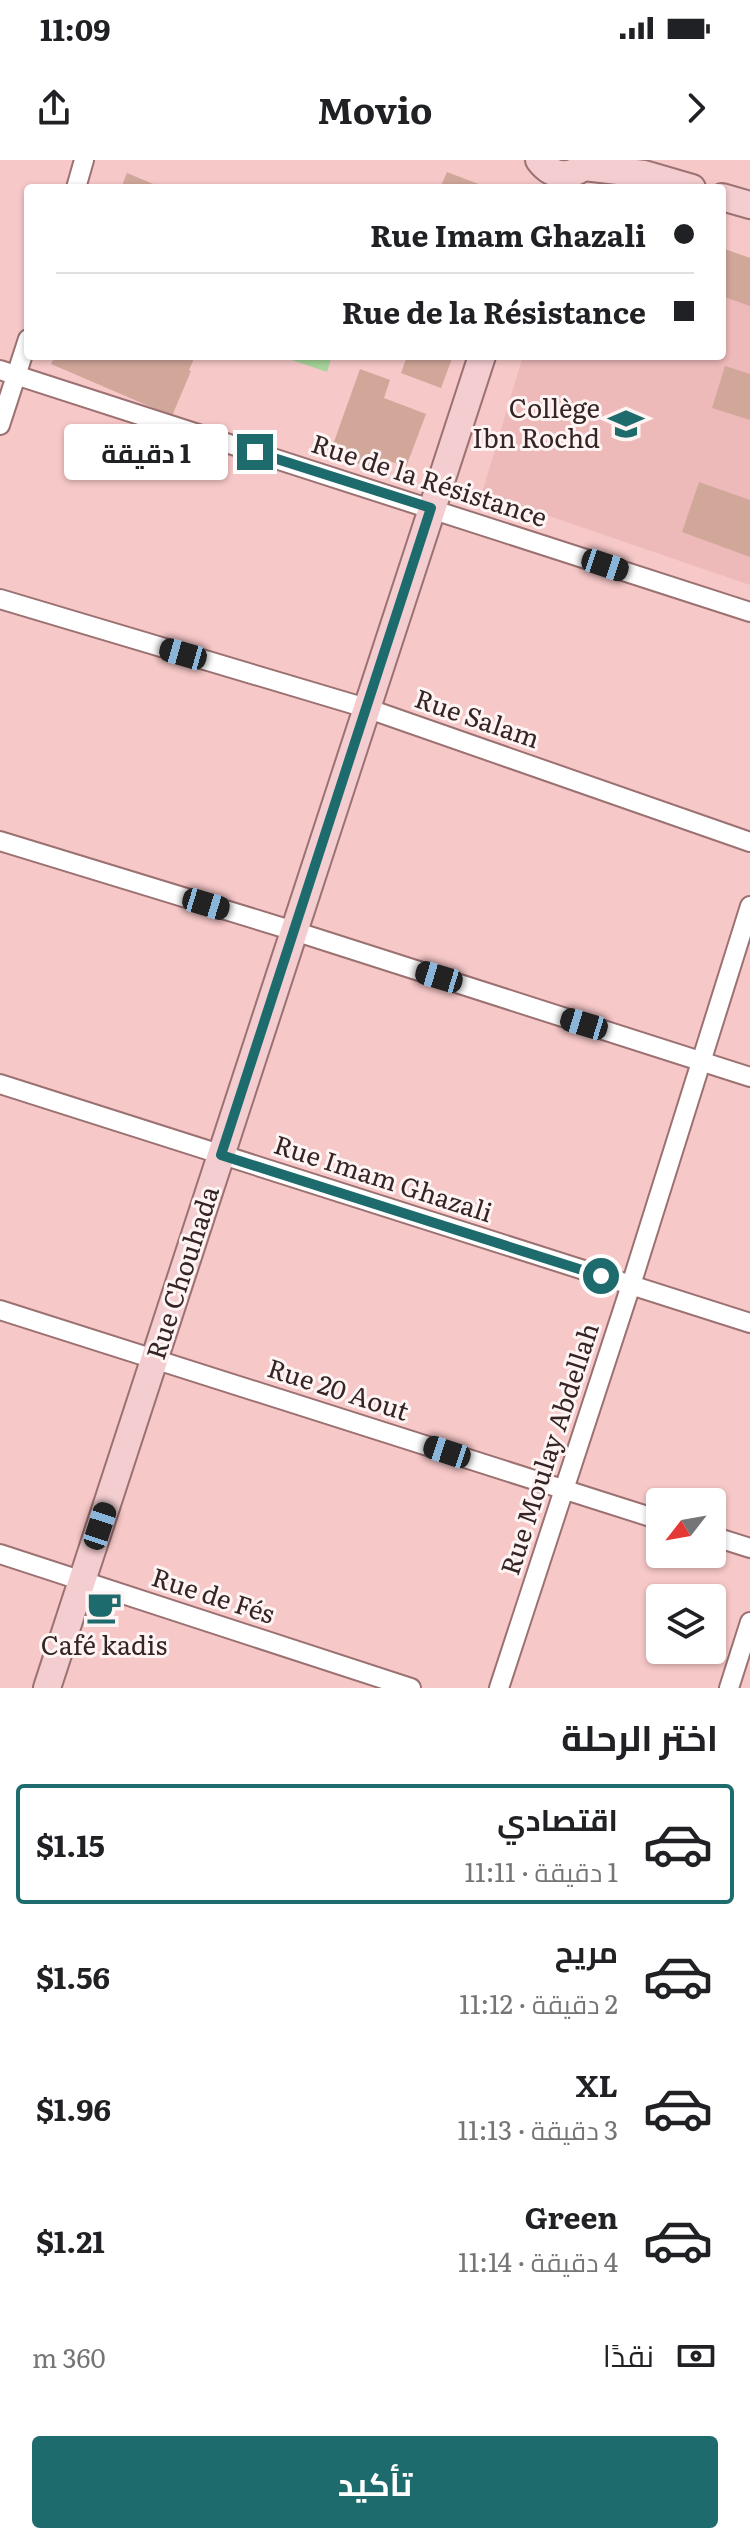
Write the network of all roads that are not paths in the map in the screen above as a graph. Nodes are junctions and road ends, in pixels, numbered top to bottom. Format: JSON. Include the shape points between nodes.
{"nodes":[{"id":1,"x":84,"y":160,"type":"edge"},
{"id":2,"x":633,"y":167,"type":"edge"},
{"id":3,"x":538,"y":170,"type":"edge"},
{"id":4,"x":574,"y":173,"type":"edge"},
{"id":5,"x":77,"y":184,"type":"edge"},
{"id":6,"x":681,"y":184,"type":"edge"},
{"id":7,"x":726,"y":198,"type":"edge"},
{"id":8,"x":750,"y":205,"type":"edge"},
{"id":9,"x":24,"y":346,"type":"edge"},
{"id":10,"x":481,"y":360,"type":"edge"},
{"id":11,"x":8,"y":373,"type":"edge"},
{"id":12,"x":0,"y":425,"type":"edge"},
{"id":13,"x":431,"y":508,"type":"junction"},
{"id":14,"x":0,"y":599,"type":"edge"},
{"id":15,"x":750,"y":612,"type":"edge"},
{"id":16,"x":366,"y":708,"type":"junction"},
{"id":17,"x":0,"y":841,"type":"edge"},
{"id":18,"x":750,"y":842,"type":"edge"},
{"id":19,"x":750,"y":906,"type":"edge"},
{"id":20,"x":294,"y":931,"type":"junction"},
{"id":21,"x":700,"y":1060,"type":"junction"},
{"id":22,"x":750,"y":1077,"type":"edge"},
{"id":23,"x":0,"y":1084,"type":"edge"},
{"id":24,"x":221,"y":1155,"type":"junction"},
{"id":25,"x":631,"y":1285,"type":"junction"},
{"id":26,"x":0,"y":1310,"type":"edge"},
{"id":27,"x":750,"y":1323,"type":"edge"},
{"id":28,"x":154,"y":1359,"type":"junction"},
{"id":29,"x":564,"y":1489,"type":"junction"},
{"id":30,"x":646,"y":1515,"type":"edge"},
{"id":31,"x":726,"y":1540,"type":"edge"},
{"id":32,"x":750,"y":1548,"type":"edge"},
{"id":33,"x":0,"y":1554,"type":"edge"},
{"id":34,"x":82,"y":1581,"type":"junction"},
{"id":35,"x":750,"y":1622,"type":"edge"},
{"id":36,"x":47,"y":1688,"type":"edge"},
{"id":37,"x":411,"y":1688,"type":"edge"},
{"id":38,"x":499,"y":1688,"type":"edge"},
{"id":39,"x":729,"y":1688,"type":"edge"}],
"edges":[{"from":1,"to":5,"type":"street"},
{"from":2,"to":4,"type":"street"},
{"from":2,"to":6,"type":"street"},
{"from":3,"to":4,"type":"street"},
{"from":7,"to":8,"type":"street"},
{"from":9,"to":11,"type":"street"},
{"from":10,"to":13,"type":"street","name":"Rue Chouhada"},
{"from":11,"to":12,"type":"street"},
{"from":11,"to":13,"type":"street","name":"Rue de la Résistance"},
{"from":13,"to":15,"type":"street","name":"Rue de la Résistance"},
{"from":13,"to":16,"type":"street","name":"Rue Chouhada"},
{"from":14,"to":16,"type":"street","name":"Rue Salam"},
{"from":16,"to":18,"type":"street","name":"Rue Salam"},
{"from":16,"to":20,"type":"street","name":"Rue Chouhada"},
{"from":17,"to":20,"type":"street"},
{"from":19,"to":21,"type":"street","name":"Rue Moulay Abdellah"},
{"from":20,"to":21,"type":"street"},
{"from":20,"to":24,"type":"street","name":"Rue Chouhada"},
{"from":21,"to":22,"type":"street"},
{"from":21,"to":25,"type":"street","name":"Rue Moulay Abdellah"},
{"from":23,"to":24,"type":"street","name":"Rue Imam Ghazali"},
{"from":24,"to":25,"type":"street","name":"Rue Imam Ghazali"},
{"from":24,"to":28,"type":"street","name":"Rue Chouhada"},
{"from":25,"to":27,"type":"street","name":"Rue Imam Ghazali"},
{"from":25,"to":29,"type":"street","name":"Rue Moulay Abdellah"},
{"from":26,"to":28,"type":"street","name":"Rue 20 Aout"},
{"from":28,"to":29,"type":"street","name":"Rue 20 Aout"},
{"from":28,"to":34,"type":"street","name":"Rue Chouhada"},
{"from":29,"to":30,"type":"street","name":"Rue 20 Aout"},
{"from":29,"to":38,"type":"street","name":"Rue Moulay Abdellah"},
{"from":31,"to":32,"type":"street"},
{"from":33,"to":34,"type":"street","name":"Rue de Fés"},
{"from":34,"to":36,"type":"street","name":"Rue Chouhada"},
{"from":34,"to":37,"type":"street","name":"Rue de Fés"},
{"from":35,"to":39,"type":"street"}]}
